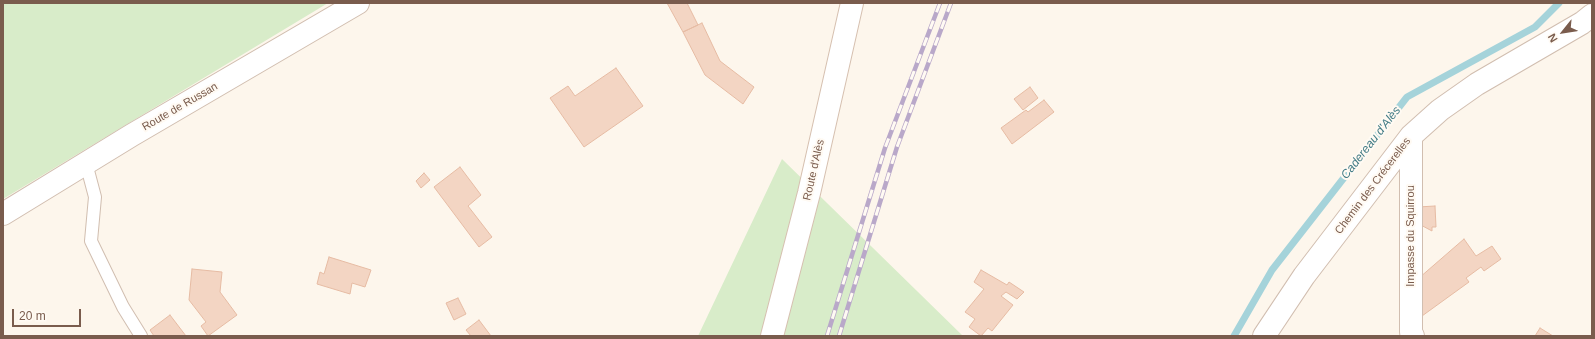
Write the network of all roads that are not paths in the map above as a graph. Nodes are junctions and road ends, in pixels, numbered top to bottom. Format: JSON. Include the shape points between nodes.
{"nodes":[{"id":1,"x":358,"y":3,"type":"edge"},
{"id":2,"x":852,"y":3,"type":"edge"},
{"id":3,"x":1592,"y":15,"type":"edge"},
{"id":4,"x":1411,"y":136,"type":"junction"},
{"id":5,"x":86,"y":163,"type":"junction"},
{"id":6,"x":3,"y":214,"type":"edge"},
{"id":7,"x":141,"y":336,"type":"edge"},
{"id":8,"x":772,"y":336,"type":"edge"},
{"id":9,"x":1264,"y":336,"type":"edge"},
{"id":10,"x":1413,"y":336,"type":"edge"}],
"edges":[{"from":1,"to":5,"type":"street","name":"Route de Russan"},
{"from":2,"to":8,"type":"street","name":"Route d'Alès","via":[[810,193]]},
{"from":3,"to":4,"type":"street","name":"Chemin des Crécerelles","via":[[1477,84],[1440,110]]},
{"from":4,"to":9,"type":"street","name":"Chemin des Crécerelles","via":[[1304,276]]},
{"from":4,"to":10,"type":"street","name":"Impasse du Squirrou"},
{"from":5,"to":6,"type":"street","name":"Route de Russan"},
{"from":5,"to":7,"type":"lane","via":[[95,197],[91,241],[123,307]]}]}
